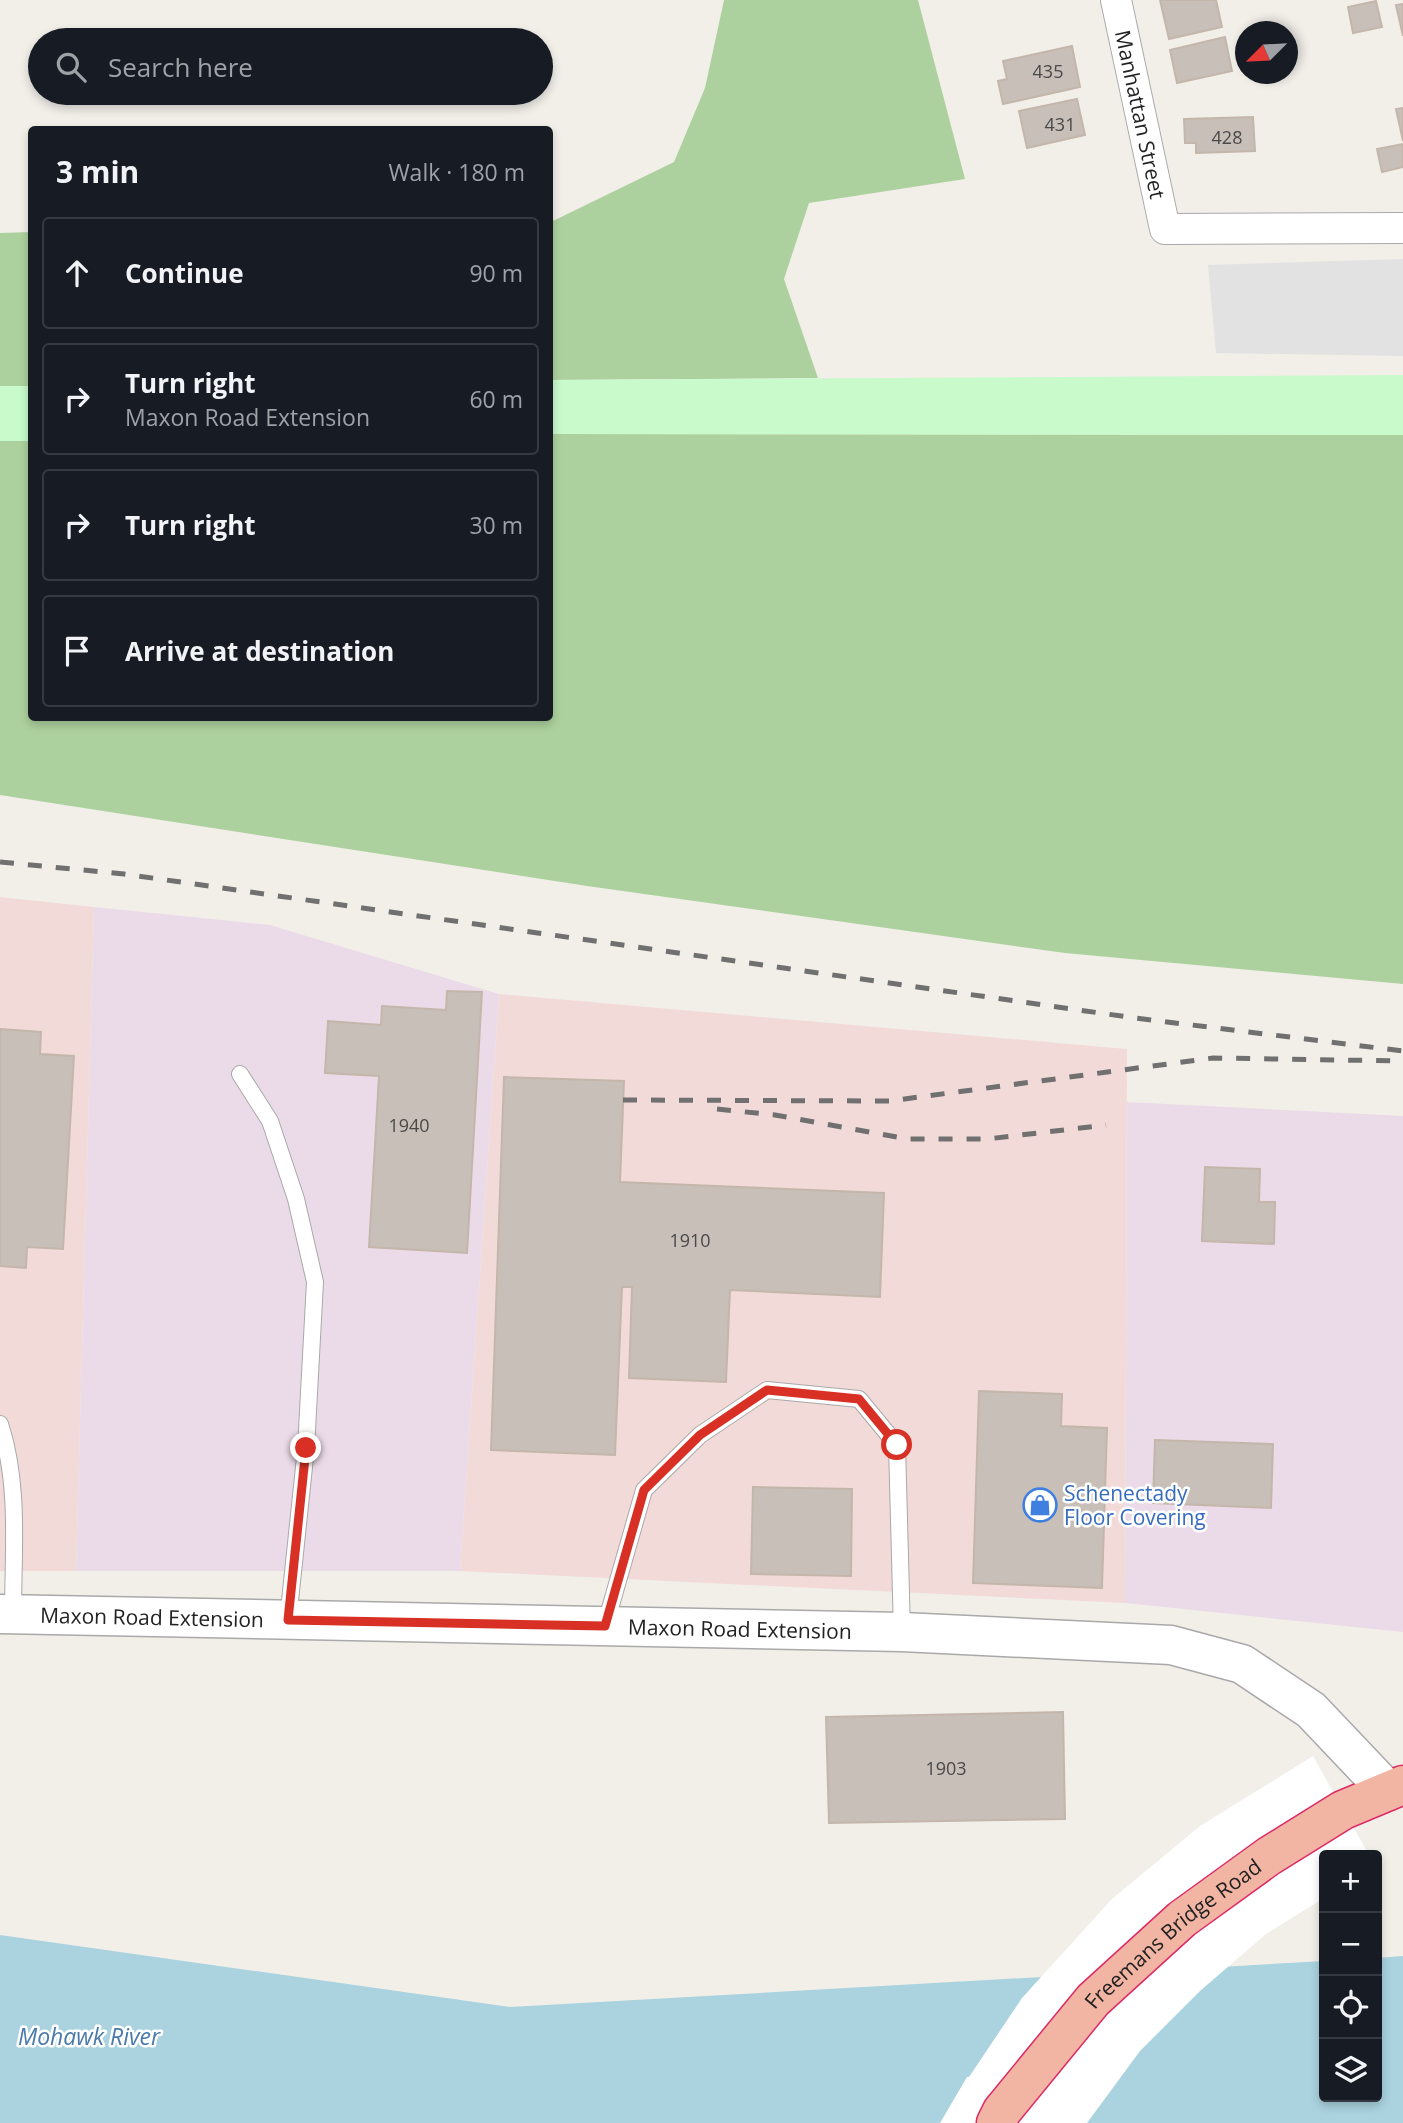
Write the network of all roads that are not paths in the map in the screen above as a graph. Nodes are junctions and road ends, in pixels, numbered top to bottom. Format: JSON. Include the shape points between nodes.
{"nodes":[{"id":1,"x":1116,"y":0,"type":"edge"},
{"id":2,"x":1403,"y":228,"type":"edge"},
{"id":3,"x":240,"y":1074,"type":"dead end"},
{"id":4,"x":0,"y":1424,"type":"edge"},
{"id":5,"x":6,"y":1614,"type":"edge"},
{"id":6,"x":288,"y":1620,"type":"junction"},
{"id":7,"x":605,"y":1626,"type":"junction"},
{"id":8,"x":902,"y":1632,"type":"junction"},
{"id":9,"x":1395,"y":1788,"type":"edge"},
{"id":10,"x":996,"y":2123,"type":"edge"}],
"edges":[{"from":1,"to":2,"type":"street","name":"Manhattan Street","via":[[1166,229]]},
{"from":3,"to":6,"type":"lane","via":[[270,1121],[296,1199],[316,1282],[306,1448]]},
{"from":4,"to":5,"type":"lane","via":[[13,1484]]},
{"from":5,"to":6,"type":"street","name":"Maxon Road Extension"},
{"from":6,"to":7,"type":"street","name":"Maxon Road Extension"},
{"from":7,"to":8,"type":"street","name":"Maxon Road Extension"},
{"from":7,"to":8,"type":"lane","via":[[644,1490],[700,1435],[767,1390],[859,1399],[897,1445]]},
{"from":8,"to":9,"type":"street","name":"Maxon Road Extension","via":[[1171,1646],[1242,1664],[1311,1710]]},
{"from":9,"to":10,"type":"highway","name":"Freemans Bridge Road","via":[[1343,1810],[1182,1919],[1093,2000]]}]}
